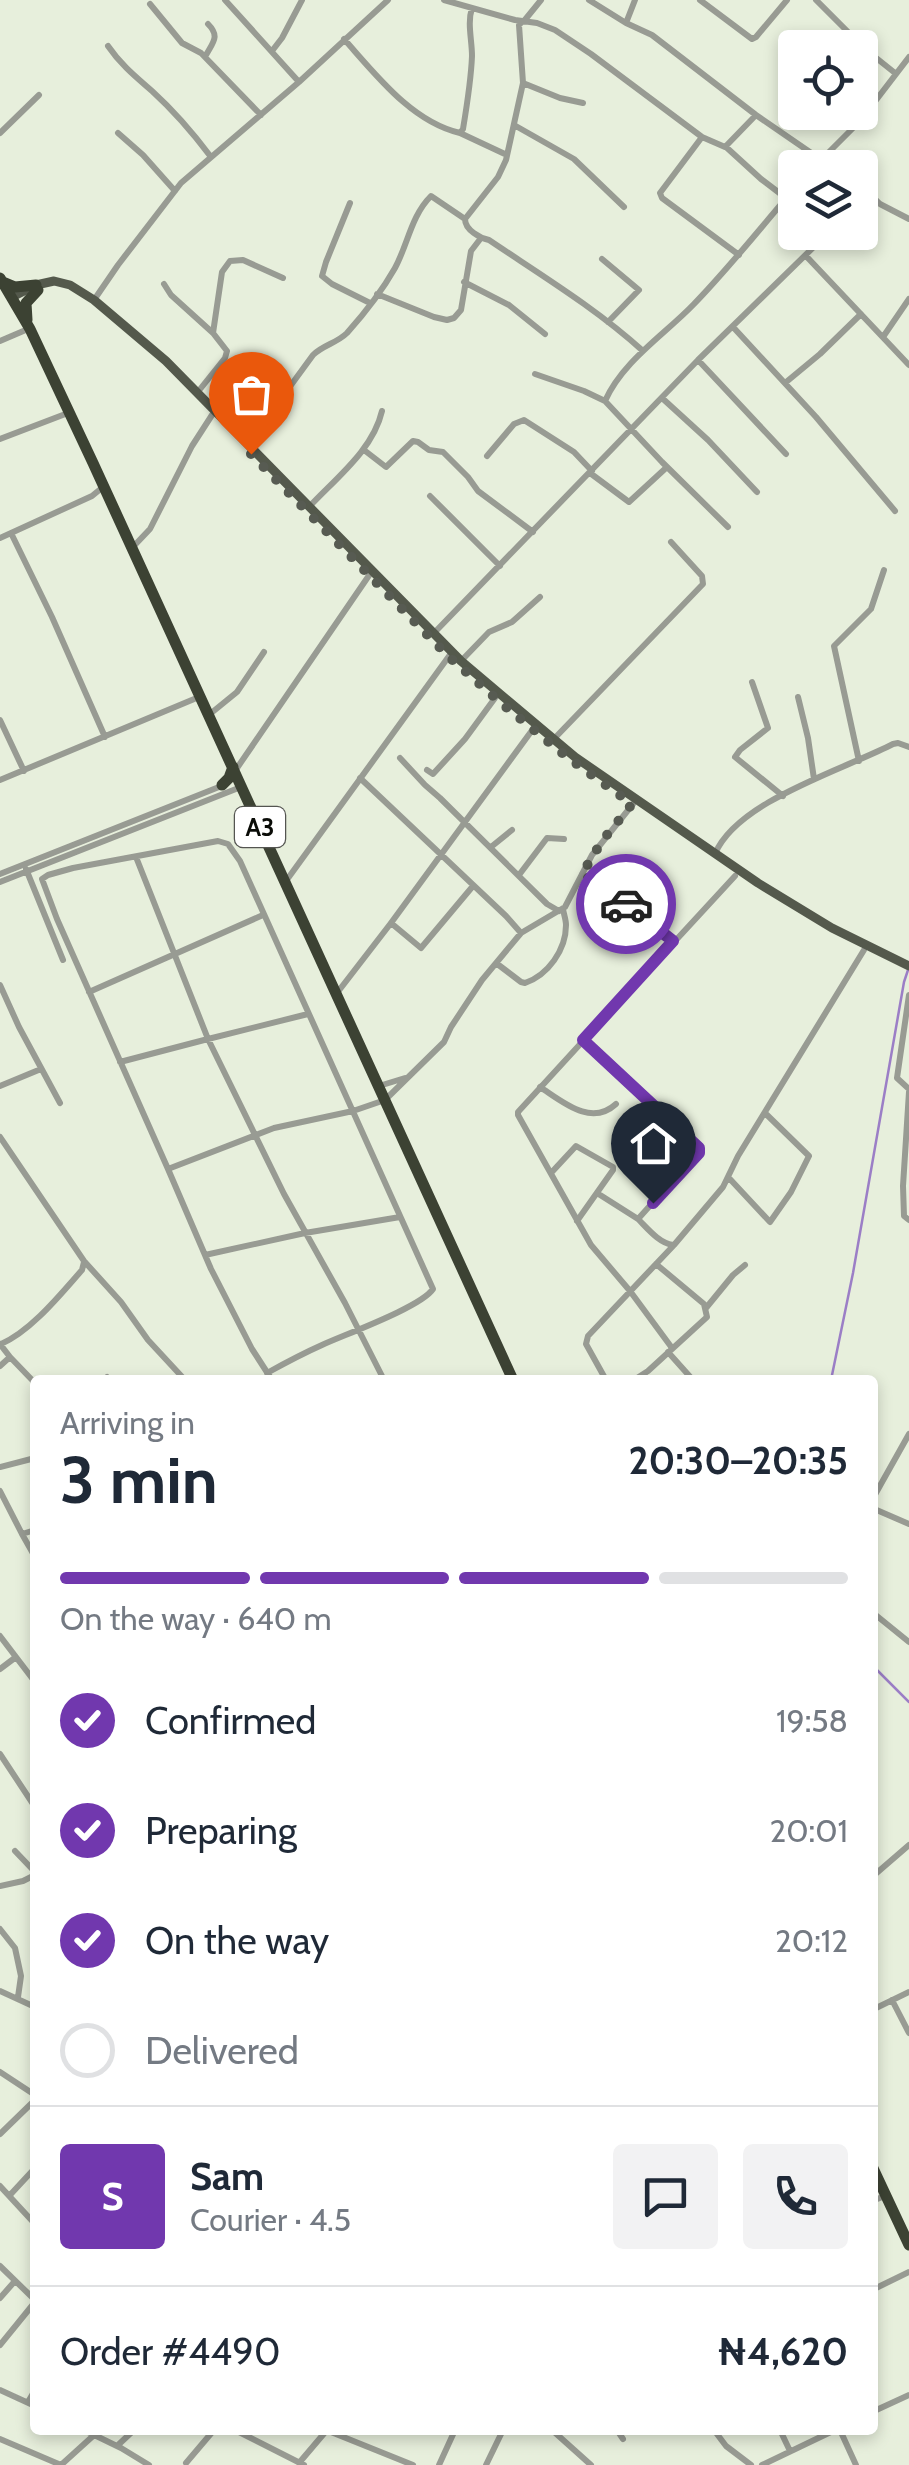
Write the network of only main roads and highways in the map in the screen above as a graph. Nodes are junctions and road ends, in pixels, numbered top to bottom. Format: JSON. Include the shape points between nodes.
{"nodes":[{"id":1,"x":1,"y":280,"type":"edge"},
{"id":2,"x":37,"y":288,"type":"junction"},
{"id":3,"x":14,"y":299,"type":"junction"},
{"id":4,"x":30,"y":329,"type":"junction"},
{"id":5,"x":368,"y":570,"type":"junction"},
{"id":6,"x":450,"y":654,"type":"junction"},
{"id":7,"x":552,"y":741,"type":"junction"},
{"id":8,"x":239,"y":780,"type":"junction"},
{"id":9,"x":909,"y":969,"type":"edge"},
{"id":10,"x":511,"y":1375,"type":"edge"},
{"id":11,"x":878,"y":2178,"type":"edge"},
{"id":12,"x":908,"y":2239,"type":"edge"}],
"edges":[{"from":1,"to":2,"type":"highway"},
{"from":1,"to":3,"type":"highway","number":"A3"},
{"from":2,"to":3,"type":"main road"},
{"from":2,"to":4,"type":"highway","via":[[25,306]]},
{"from":2,"to":5,"type":"main road","via":[[64,287],[97,308]]},
{"from":2,"to":5,"type":"main road","via":[[63,282],[166,361]]},
{"from":3,"to":4,"type":"highway","number":"A3"},
{"from":4,"to":8,"type":"highway","number":"A3"},
{"from":5,"to":6,"type":"main road"},
{"from":5,"to":6,"type":"main road"},
{"from":6,"to":7,"type":"main road"},
{"from":6,"to":7,"type":"main road"},
{"from":7,"to":9,"type":"main road","via":[[715,855]]},
{"from":7,"to":9,"type":"main road","via":[[735,876],[810,922]]},
{"from":8,"to":8,"type":"highway","via":[[225,788],[228,778]]},
{"from":8,"to":10,"type":"highway","number":"A3"},
{"from":11,"to":12,"type":"highway"}]}
